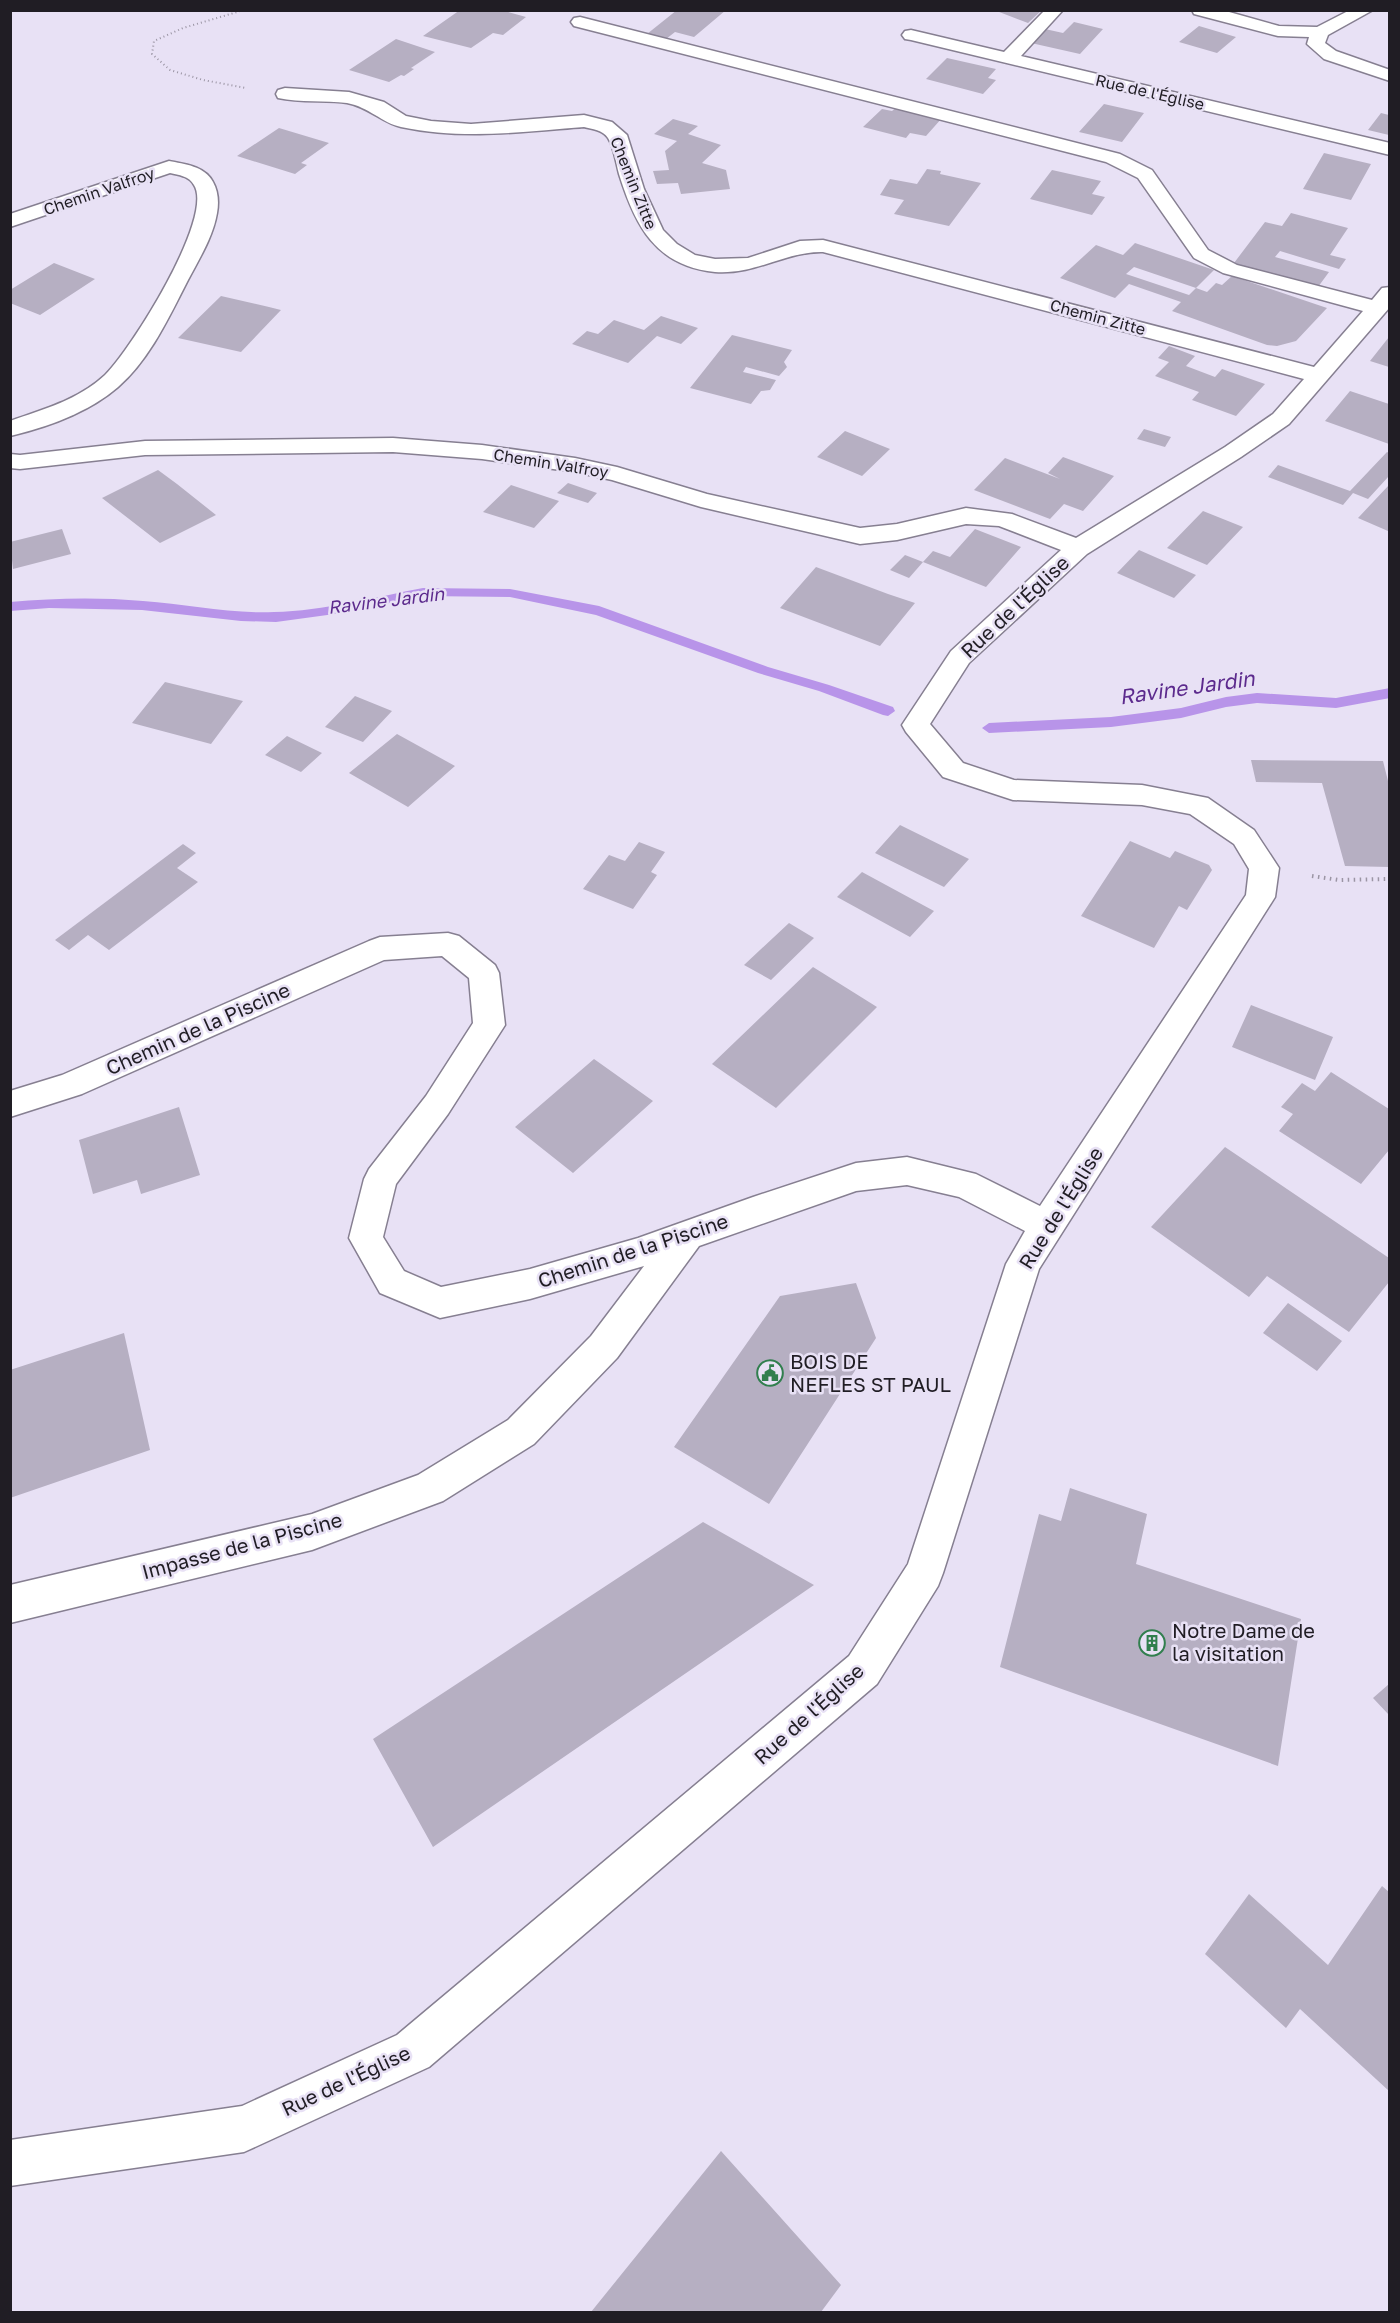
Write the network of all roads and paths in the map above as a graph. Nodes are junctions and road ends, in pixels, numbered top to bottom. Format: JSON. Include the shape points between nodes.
{"nodes":[{"id":1,"x":244,"y":10,"type":"edge"},
{"id":2,"x":1055,"y":10,"type":"edge"},
{"id":3,"x":1200,"y":10,"type":"edge"},
{"id":4,"x":1365,"y":10,"type":"edge"},
{"id":5,"x":580,"y":22,"type":"dead end"},
{"id":6,"x":1320,"y":32,"type":"junction"},
{"id":7,"x":910,"y":35,"type":"dead end"},
{"id":8,"x":1008,"y":58,"type":"junction"},
{"id":9,"x":1389,"y":76,"type":"edge"},
{"id":10,"x":285,"y":94,"type":"joint"},
{"id":11,"x":1389,"y":149,"type":"edge"},
{"id":12,"x":10,"y":221,"type":"edge"},
{"id":13,"x":1383,"y":301,"type":"edge"},
{"id":14,"x":1320,"y":376,"type":"junction"},
{"id":15,"x":10,"y":429,"type":"edge"},
{"id":16,"x":10,"y":461,"type":"edge"},
{"id":17,"x":1078,"y":548,"type":"junction"},
{"id":18,"x":1264,"y":868,"type":"junction"},
{"id":19,"x":1389,"y":879,"type":"edge"},
{"id":20,"x":10,"y":1104,"type":"edge"},
{"id":21,"x":1046,"y":1226,"type":"junction"},
{"id":22,"x":687,"y":1235,"type":"junction"},
{"id":23,"x":10,"y":1604,"type":"edge"},
{"id":24,"x":10,"y":2163,"type":"edge"}],
"edges":[{"from":1,"to":10,"type":"path","via":[[153,41],[152,54],[170,70],[203,80]]},
{"from":2,"to":8,"type":"street"},
{"from":3,"to":6,"type":"street","via":[[1278,31]]},
{"from":4,"to":6,"type":"street"},
{"from":5,"to":13,"type":"street","via":[[1113,158],[1145,174],[1201,254],[1230,269]]},
{"from":6,"to":9,"type":"street","via":[[1316,44],[1330,55]]},
{"from":7,"to":8,"type":"street","name":"Rue de l'Église"},
{"from":8,"to":11,"type":"street","name":"Rue de l'Église"},
{"from":10,"to":14,"type":"street","name":"Chemin Zitte","via":[[349,98],[377,106],[400,121],[431,127],[471,130],[584,121],[605,126],[617,135],[646,222],[663,246],[684,259],[714,266],[749,264],[802,247],[823,246]]},
{"from":12,"to":15,"type":"street","name":"Chemin Valfroy","via":[[169,167],[197,174],[206,188],[208,204],[203,232],[153,330],[124,367],[99,392],[72,408]]},
{"from":13,"to":14,"type":"street","name":"Rue de l'Église"},
{"from":14,"to":17,"type":"street","name":"Rue de l'Église","via":[[1281,419]]},
{"from":16,"to":17,"type":"street","name":"Chemin Valfroy","via":[[145,448],[393,445],[482,452],[618,474],[701,500],[860,536],[966,516],[1003,519]]},
{"from":17,"to":18,"type":"street","name":"Rue de l'Église","via":[[960,657],[916,725],[953,770],[1013,790],[1142,795],[1198,806],[1244,837]]},
{"from":18,"to":19,"type":"path","via":[[1339,880]]},
{"from":18,"to":21,"type":"street","name":"Rue de l'Église","via":[[1260,897]]},
{"from":20,"to":22,"type":"street","name":"Chemin de la Piscine","via":[[71,1085],[380,949],[448,944],[484,972],[489,1025],[437,1105],[381,1179],[366,1238],[392,1282],[440,1303],[530,1284]]},
{"from":21,"to":22,"type":"street","name":"Chemin de la Piscine","via":[[964,1184],[907,1171],[856,1177]]},
{"from":21,"to":24,"type":"street","name":"Rue de l'Église","via":[[1023,1264],[924,1573],[863,1670],[413,2051],[244,2129]]},
{"from":22,"to":23,"type":"street","name":"Impasse de la Piscine","via":[[604,1347],[521,1432],[430,1488],[312,1532]]}]}
